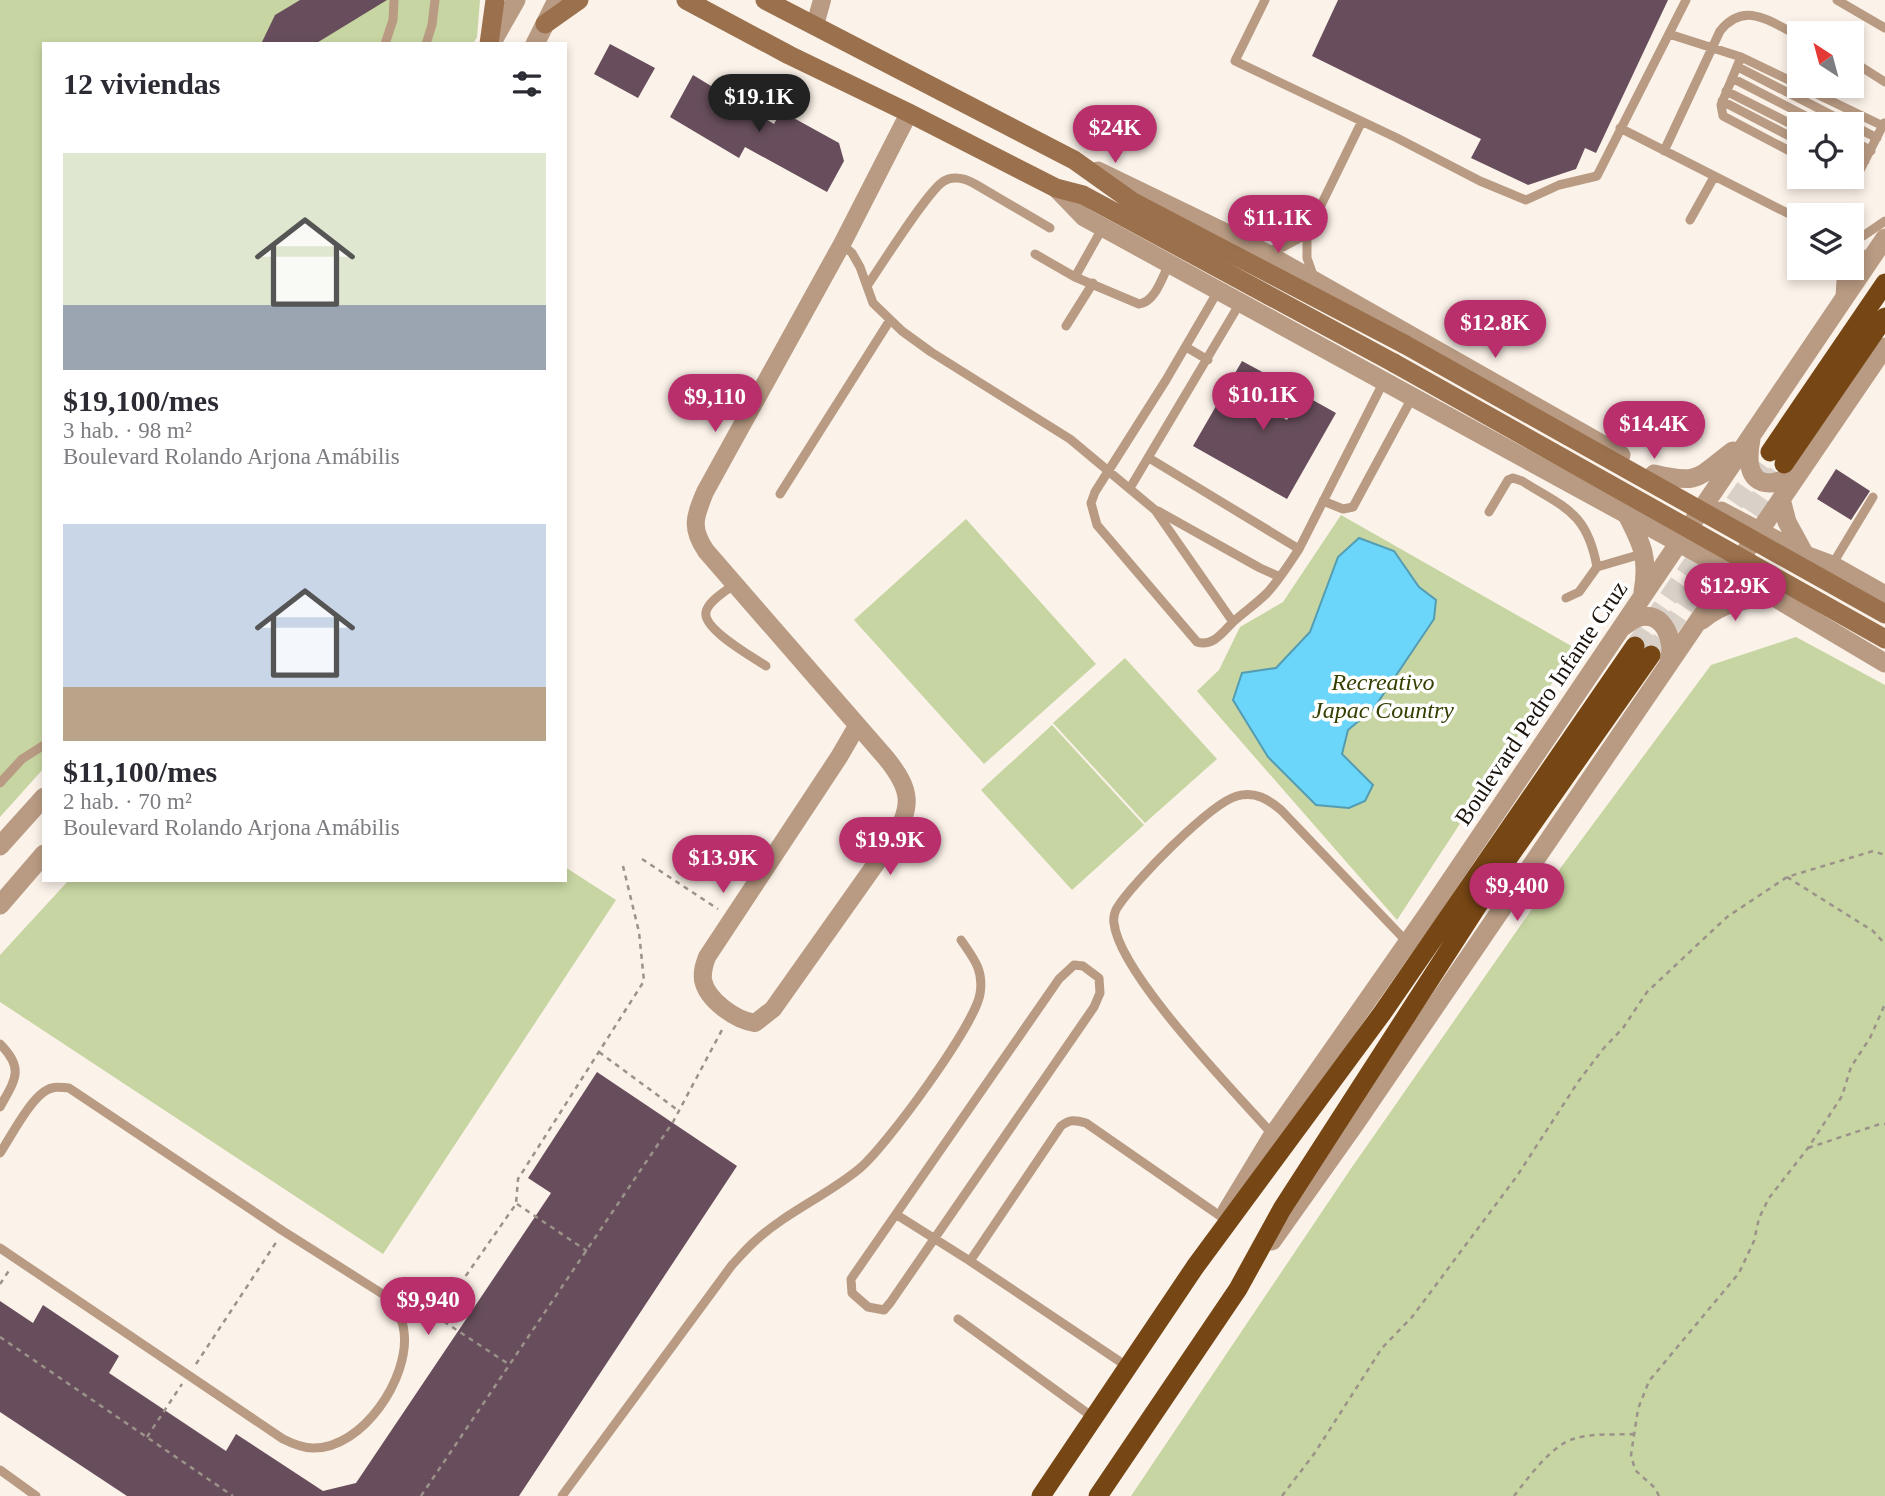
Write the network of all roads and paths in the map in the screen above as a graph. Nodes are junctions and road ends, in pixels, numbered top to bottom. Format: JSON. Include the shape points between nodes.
{"nodes":[{"id":1,"x":394,"y":0,"type":"edge"},
{"id":2,"x":435,"y":0,"type":"edge"},
{"id":3,"x":495,"y":0,"type":"edge"},
{"id":4,"x":516,"y":0,"type":"edge"},
{"id":5,"x":557,"y":0,"type":"edge"},
{"id":6,"x":579,"y":0,"type":"edge"},
{"id":7,"x":686,"y":0,"type":"edge"},
{"id":8,"x":765,"y":0,"type":"edge"},
{"id":9,"x":822,"y":0,"type":"edge"},
{"id":10,"x":1265,"y":0,"type":"edge"},
{"id":11,"x":1686,"y":0,"type":"edge"},
{"id":12,"x":1837,"y":0,"type":"edge"},
{"id":13,"x":545,"y":24,"type":"junction"},
{"id":14,"x":815,"y":25,"type":"junction"},
{"id":15,"x":1885,"y":28,"type":"edge"},
{"id":16,"x":1787,"y":30,"type":"edge"},
{"id":17,"x":1669,"y":34,"type":"junction"},
{"id":18,"x":386,"y":42,"type":"edge"},
{"id":19,"x":427,"y":42,"type":"edge"},
{"id":20,"x":490,"y":42,"type":"edge"},
{"id":21,"x":491,"y":42,"type":"edge"},
{"id":22,"x":535,"y":42,"type":"edge"},
{"id":23,"x":1712,"y":48,"type":"junction"},
{"id":24,"x":1740,"y":62,"type":"junction"},
{"id":25,"x":1864,"y":69,"type":"edge"},
{"id":26,"x":1732,"y":78,"type":"junction"},
{"id":27,"x":1787,"y":81,"type":"edge"},
{"id":28,"x":1885,"y":82,"type":"edge"},
{"id":29,"x":1726,"y":91,"type":"junction"},
{"id":30,"x":1826,"y":98,"type":"edge"},
{"id":31,"x":1722,"y":102,"type":"junction"},
{"id":32,"x":1798,"y":112,"type":"edge"},
{"id":33,"x":1827,"y":112,"type":"edge"},
{"id":34,"x":909,"y":113,"type":"junction"},
{"id":35,"x":1361,"y":122,"type":"junction"},
{"id":36,"x":1787,"y":122,"type":"edge"},
{"id":37,"x":1884,"y":124,"type":"edge"},
{"id":38,"x":1620,"y":128,"type":"junction"},
{"id":39,"x":1864,"y":132,"type":"edge"},
{"id":40,"x":1787,"y":135,"type":"edge"},
{"id":41,"x":1877,"y":138,"type":"junction"},
{"id":42,"x":1864,"y":147,"type":"edge"},
{"id":43,"x":1787,"y":150,"type":"edge"},
{"id":44,"x":1871,"y":150,"type":"junction"},
{"id":45,"x":1664,"y":151,"type":"junction"},
{"id":46,"x":1074,"y":160,"type":"junction"},
{"id":47,"x":1865,"y":162,"type":"edge"},
{"id":48,"x":1714,"y":177,"type":"junction"},
{"id":49,"x":1056,"y":188,"type":"junction"},
{"id":50,"x":1126,"y":209,"type":"junction"},
{"id":51,"x":1787,"y":213,"type":"edge"},
{"id":52,"x":1690,"y":220,"type":"dead end"},
{"id":53,"x":1885,"y":221,"type":"edge"},
{"id":54,"x":1103,"y":227,"type":"junction"},
{"id":55,"x":1050,"y":228,"type":"dead end"},
{"id":56,"x":1307,"y":234,"type":"junction"},
{"id":57,"x":1864,"y":235,"type":"edge"},
{"id":58,"x":1885,"y":238,"type":"edge"},
{"id":59,"x":842,"y":244,"type":"junction"},
{"id":60,"x":1253,"y":246,"type":"junction"},
{"id":61,"x":1035,"y":254,"type":"dead end"},
{"id":62,"x":1864,"y":263,"type":"edge"},
{"id":63,"x":1169,"y":264,"type":"junction"},
{"id":64,"x":1074,"y":276,"type":"junction"},
{"id":65,"x":1841,"y":280,"type":"edge"},
{"id":66,"x":1853,"y":280,"type":"edge"},
{"id":67,"x":1316,"y":281,"type":"junction"},
{"id":68,"x":1093,"y":283,"type":"junction"},
{"id":69,"x":1885,"y":284,"type":"edge"},
{"id":70,"x":867,"y":286,"type":"junction"},
{"id":71,"x":1218,"y":291,"type":"junction"},
{"id":72,"x":1240,"y":303,"type":"junction"},
{"id":73,"x":1839,"y":303,"type":"junction"},
{"id":74,"x":1885,"y":317,"type":"edge"},
{"id":75,"x":890,"y":320,"type":"junction"},
{"id":76,"x":1066,"y":326,"type":"dead end"},
{"id":77,"x":1186,"y":347,"type":"junction"},
{"id":78,"x":1885,"y":347,"type":"edge"},
{"id":79,"x":1208,"y":360,"type":"junction"},
{"id":80,"x":1384,"y":380,"type":"junction"},
{"id":81,"x":1413,"y":396,"type":"junction"},
{"id":82,"x":1750,"y":437,"type":"junction"},
{"id":83,"x":1149,"y":458,"type":"junction"},
{"id":84,"x":1783,"y":464,"type":"junction"},
{"id":85,"x":1108,"y":469,"type":"junction"},
{"id":86,"x":1654,"y":474,"type":"junction"},
{"id":87,"x":1130,"y":488,"type":"junction"},
{"id":88,"x":780,"y":494,"type":"dead end"},
{"id":89,"x":1873,"y":497,"type":"dead end"},
{"id":90,"x":1781,"y":499,"type":"junction"},
{"id":91,"x":1323,"y":501,"type":"junction"},
{"id":92,"x":1706,"y":503,"type":"junction"},
{"id":93,"x":1155,"y":510,"type":"junction"},
{"id":94,"x":1489,"y":512,"type":"dead end"},
{"id":95,"x":1627,"y":514,"type":"junction"},
{"id":96,"x":1759,"y":532,"type":"junction"},
{"id":97,"x":1679,"y":543,"type":"junction"},
{"id":98,"x":1299,"y":549,"type":"junction"},
{"id":99,"x":1645,"y":553,"type":"junction"},
{"id":100,"x":1805,"y":555,"type":"junction"},
{"id":101,"x":1832,"y":565,"type":"junction"},
{"id":102,"x":1597,"y":567,"type":"junction"},
{"id":103,"x":1732,"y":572,"type":"junction"},
{"id":104,"x":1280,"y":576,"type":"junction"},
{"id":105,"x":733,"y":585,"type":"junction"},
{"id":106,"x":1772,"y":596,"type":"junction"},
{"id":107,"x":1885,"y":596,"type":"edge"},
{"id":108,"x":1566,"y":598,"type":"dead end"},
{"id":109,"x":1642,"y":598,"type":"junction"},
{"id":110,"x":1885,"y":614,"type":"edge"},
{"id":111,"x":1233,"y":622,"type":"junction"},
{"id":112,"x":1623,"y":627,"type":"junction"},
{"id":113,"x":1689,"y":633,"type":"junction"},
{"id":114,"x":1885,"y":639,"type":"edge"},
{"id":115,"x":1885,"y":663,"type":"edge"},
{"id":116,"x":766,"y":666,"type":"dead end"},
{"id":117,"x":1668,"y":666,"type":"junction"},
{"id":118,"x":857,"y":726,"type":"junction"},
{"id":119,"x":42,"y":747,"type":"edge"},
{"id":120,"x":0,"y":783,"type":"edge"},
{"id":121,"x":42,"y":799,"type":"edge"},
{"id":122,"x":0,"y":846,"type":"edge"},
{"id":123,"x":1885,"y":855,"type":"edge"},
{"id":124,"x":42,"y":856,"type":"edge"},
{"id":125,"x":642,"y":859,"type":"dead end"},
{"id":126,"x":623,"y":866,"type":"dead end"},
{"id":127,"x":1787,"y":877,"type":"junction"},
{"id":128,"x":0,"y":905,"type":"edge"},
{"id":129,"x":730,"y":918,"type":"junction"},
{"id":130,"x":961,"y":940,"type":"dead end"},
{"id":131,"x":1407,"y":942,"type":"junction"},
{"id":132,"x":1885,"y":944,"type":"edge"},
{"id":133,"x":1885,"y":1004,"type":"edge"},
{"id":134,"x":731,"y":1013,"type":"junction"},
{"id":135,"x":0,"y":1044,"type":"edge"},
{"id":136,"x":599,"y":1052,"type":"junction"},
{"id":137,"x":0,"y":1107,"type":"edge"},
{"id":138,"x":679,"y":1111,"type":"junction"},
{"id":139,"x":1885,"y":1125,"type":"edge"},
{"id":140,"x":1273,"y":1135,"type":"junction"},
{"id":141,"x":1808,"y":1148,"type":"junction"},
{"id":142,"x":0,"y":1153,"type":"edge"},
{"id":143,"x":516,"y":1204,"type":"junction"},
{"id":144,"x":897,"y":1215,"type":"junction"},
{"id":145,"x":1223,"y":1218,"type":"junction"},
{"id":146,"x":283,"y":1231,"type":"junction"},
{"id":147,"x":934,"y":1240,"type":"junction"},
{"id":148,"x":0,"y":1248,"type":"edge"},
{"id":149,"x":587,"y":1251,"type":"junction"},
{"id":150,"x":17,"y":1259,"type":"junction"},
{"id":151,"x":970,"y":1261,"type":"junction"},
{"id":152,"x":1195,"y":1267,"type":"junction"},
{"id":153,"x":0,"y":1284,"type":"edge"},
{"id":154,"x":392,"y":1287,"type":"dead end"},
{"id":155,"x":1238,"y":1289,"type":"junction"},
{"id":156,"x":437,"y":1317,"type":"junction"},
{"id":157,"x":958,"y":1320,"type":"dead end"},
{"id":158,"x":0,"y":1337,"type":"edge"},
{"id":159,"x":510,"y":1365,"type":"junction"},
{"id":160,"x":1128,"y":1367,"type":"junction"},
{"id":161,"x":188,"y":1376,"type":"junction"},
{"id":162,"x":1094,"y":1418,"type":"junction"},
{"id":163,"x":1633,"y":1434,"type":"junction"},
{"id":164,"x":147,"y":1437,"type":"junction"},
{"id":165,"x":0,"y":1470,"type":"edge"},
{"id":166,"x":36,"y":1496,"type":"edge"},
{"id":167,"x":233,"y":1496,"type":"edge"},
{"id":168,"x":421,"y":1496,"type":"edge"},
{"id":169,"x":562,"y":1496,"type":"edge"},
{"id":170,"x":1041,"y":1496,"type":"edge"},
{"id":171,"x":1098,"y":1496,"type":"edge"},
{"id":172,"x":1282,"y":1496,"type":"edge"},
{"id":173,"x":1514,"y":1496,"type":"edge"},
{"id":174,"x":1659,"y":1496,"type":"edge"}],
"edges":[{"from":1,"to":18,"type":"lane"},
{"from":2,"to":19,"type":"lane"},
{"from":3,"to":20,"type":"main road"},
{"from":4,"to":21,"type":"street"},
{"from":5,"to":13,"type":"street"},
{"from":6,"to":13,"type":"main road"},
{"from":7,"to":34,"type":"main road"},
{"from":8,"to":14,"type":"main road"},
{"from":9,"to":14,"type":"street"},
{"from":10,"to":35,"type":"lane","via":[[1235,61]]},
{"from":11,"to":17,"type":"lane"},
{"from":12,"to":15,"type":"lane"},
{"from":13,"to":22,"type":"street"},
{"from":14,"to":46,"type":"main road"},
{"from":16,"to":23,"type":"lane","via":[[1746,14],[1727,23]]},
{"from":17,"to":23,"type":"lane"},
{"from":17,"to":38,"type":"lane"},
{"from":23,"to":24,"type":"lane"},
{"from":23,"to":45,"type":"lane"},
{"from":24,"to":26,"type":"lane"},
{"from":24,"to":27,"type":"lane"},
{"from":24,"to":33,"type":"lane"},
{"from":25,"to":28,"type":"lane"},
{"from":26,"to":29,"type":"lane"},
{"from":26,"to":32,"type":"lane"},
{"from":29,"to":31,"type":"lane"},
{"from":29,"to":36,"type":"lane"},
{"from":30,"to":37,"type":"lane"},
{"from":31,"to":40,"type":"lane"},
{"from":31,"to":43,"type":"lane","via":[[1723,116]]},
{"from":34,"to":49,"type":"main road"},
{"from":34,"to":59,"type":"street"},
{"from":35,"to":38,"type":"lane","via":[[1526,200],[1559,185],[1597,176]]},
{"from":35,"to":56,"type":"lane"},
{"from":37,"to":41,"type":"lane"},
{"from":38,"to":45,"type":"lane"},
{"from":39,"to":41,"type":"lane"},
{"from":41,"to":44,"type":"lane"},
{"from":42,"to":44,"type":"lane"},
{"from":44,"to":47,"type":"lane"},
{"from":45,"to":48,"type":"lane"},
{"from":46,"to":50,"type":"main road"},
{"from":46,"to":60,"type":"street"},
{"from":48,"to":51,"type":"lane"},
{"from":48,"to":52,"type":"lane"},
{"from":49,"to":50,"type":"main road"},
{"from":49,"to":54,"type":"street","via":[[1084,217]]},
{"from":50,"to":110,"type":"main road","bridge":true,"via":[[1404,344]]},
{"from":50,"to":114,"type":"main road","bridge":true},
{"from":53,"to":57,"type":"lane"},
{"from":54,"to":63,"type":"street"},
{"from":54,"to":64,"type":"lane"},
{"from":55,"to":70,"type":"lane","via":[[963,178],[950,179],[928,197]]},
{"from":56,"to":60,"type":"lane","via":[[1269,251]]},
{"from":56,"to":67,"type":"lane","via":[[1307,258]]},
{"from":58,"to":62,"type":"street","name":"Boulevard Pedro Infante Cruz"},
{"from":59,"to":70,"type":"lane","via":[[856,260]]},
{"from":59,"to":105,"type":"street","via":[[697,510],[697,538]]},
{"from":60,"to":67,"type":"street"},
{"from":61,"to":64,"type":"lane"},
{"from":63,"to":68,"type":"lane","via":[[1144,304]]},
{"from":63,"to":71,"type":"street"},
{"from":64,"to":68,"type":"lane"},
{"from":65,"to":73,"type":"lane"},
{"from":66,"to":73,"type":"street","name":"Boulevard Pedro Infante Cruz"},
{"from":67,"to":86,"type":"street"},
{"from":68,"to":76,"type":"lane"},
{"from":69,"to":84,"type":"highway","name":"Boulevard Pedro Infante Cruz"},
{"from":70,"to":75,"type":"lane","via":[[873,303]]},
{"from":71,"to":72,"type":"street"},
{"from":71,"to":77,"type":"lane"},
{"from":72,"to":79,"type":"lane"},
{"from":72,"to":80,"type":"street"},
{"from":73,"to":82,"type":"street","name":"Boulevard Pedro Infante Cruz"},
{"from":74,"to":84,"type":"highway","name":"Boulevard Pedro Infante Cruz"},
{"from":75,"to":85,"type":"lane"},
{"from":75,"to":88,"type":"lane"},
{"from":77,"to":79,"type":"lane"},
{"from":77,"to":85,"type":"lane"},
{"from":78,"to":84,"type":"street","name":"Boulevard Pedro Infante Cruz"},
{"from":79,"to":83,"type":"lane"},
{"from":80,"to":81,"type":"street"},
{"from":80,"to":91,"type":"lane"},
{"from":81,"to":91,"type":"lane","via":[[1353,507],[1343,509]]},
{"from":81,"to":95,"type":"street"},
{"from":82,"to":84,"type":"street","via":[[1747,459],[1761,481],[1769,483]]},
{"from":82,"to":86,"type":"street","via":[[1693,479]]},
{"from":82,"to":92,"type":"street","name":"Boulevard Pedro Infante Cruz"},
{"from":83,"to":87,"type":"lane"},
{"from":83,"to":98,"type":"lane"},
{"from":84,"to":90,"type":"street","name":"Boulevard Pedro Infante Cruz"},
{"from":85,"to":87,"type":"lane"},
{"from":85,"to":111,"type":"lane","via":[[1091,503],[1097,525],[1197,642],[1211,642]]},
{"from":86,"to":92,"type":"street"},
{"from":87,"to":93,"type":"lane"},
{"from":89,"to":101,"type":"lane"},
{"from":90,"to":96,"type":"street","name":"Boulevard Pedro Infante Cruz"},
{"from":90,"to":100,"type":"street","via":[[1787,522]]},
{"from":91,"to":98,"type":"lane"},
{"from":92,"to":96,"type":"street"},
{"from":92,"to":97,"type":"street","name":"Boulevard Pedro Infante Cruz"},
{"from":93,"to":104,"type":"lane"},
{"from":93,"to":111,"type":"lane"},
{"from":94,"to":102,"type":"lane","via":[[1508,480],[1522,481],[1579,520],[1592,542]]},
{"from":95,"to":97,"type":"street"},
{"from":95,"to":99,"type":"street"},
{"from":96,"to":100,"type":"street"},
{"from":96,"to":103,"type":"street","name":"Boulevard Pedro Infante Cruz"},
{"from":97,"to":103,"type":"street"},
{"from":97,"to":109,"type":"street","name":"Boulevard Pedro Infante Cruz"},
{"from":98,"to":104,"type":"lane"},
{"from":99,"to":102,"type":"lane"},
{"from":99,"to":109,"type":"street"},
{"from":100,"to":101,"type":"street"},
{"from":101,"to":107,"type":"street"},
{"from":102,"to":108,"type":"lane","via":[[1579,592]]},
{"from":103,"to":106,"type":"street"},
{"from":103,"to":113,"type":"street","name":"Boulevard Pedro Infante Cruz"},
{"from":104,"to":111,"type":"lane"},
{"from":105,"to":116,"type":"lane","via":[[711,603],[706,618],[716,632]]},
{"from":105,"to":118,"type":"street"},
{"from":106,"to":113,"type":"street","via":[[1717,609]]},
{"from":106,"to":115,"type":"street"},
{"from":109,"to":112,"type":"street","name":"Boulevard Pedro Infante Cruz"},
{"from":112,"to":117,"type":"street","via":[[1646,616],[1658,621],[1673,642]]},
{"from":112,"to":131,"type":"street","name":"Boulevard Pedro Infante Cruz"},
{"from":113,"to":117,"type":"street","name":"Boulevard Pedro Infante Cruz"},
{"from":117,"to":155,"type":"street","name":"Boulevard Pedro Infante Cruz"},
{"from":118,"to":129,"type":"street"},
{"from":118,"to":134,"type":"street","via":[[897,772],[908,792],[903,822],[773,1009],[755,1023]]},
{"from":119,"to":120,"type":"lane","via":[[22,759]]},
{"from":121,"to":122,"type":"street"},
{"from":123,"to":127,"type":"path","via":[[1873,851]]},
{"from":124,"to":128,"type":"street"},
{"from":125,"to":129,"type":"path"},
{"from":126,"to":136,"type":"path","via":[[639,932],[644,981]]},
{"from":127,"to":132,"type":"path","via":[[1873,931]]},
{"from":127,"to":172,"type":"path","via":[[1727,917],[1647,992],[1578,1082],[1517,1176],[1412,1317],[1382,1348]]},
{"from":129,"to":134,"type":"street","via":[[707,957],[703,978],[712,998]]},
{"from":130,"to":169,"type":"lane","via":[[979,967],[981,983],[975,1012],[955,1044],[861,1167],[754,1241],[732,1265]]},
{"from":131,"to":140,"type":"street","name":"Boulevard Pedro Infante Cruz"},
{"from":131,"to":140,"type":"lane","via":[[1281,810],[1254,794],[1219,804],[1155,862],[1115,909],[1118,939],[1129,962],[1165,1011]]},
{"from":133,"to":141,"type":"path","via":[[1851,1067],[1842,1096]]},
{"from":134,"to":138,"type":"path"},
{"from":135,"to":137,"type":"lane","via":[[16,1065],[17,1074]]},
{"from":136,"to":138,"type":"path"},
{"from":136,"to":143,"type":"path","via":[[518,1179]]},
{"from":138,"to":149,"type":"path"},
{"from":139,"to":141,"type":"path"},
{"from":140,"to":145,"type":"street","name":"Boulevard Pedro Infante Cruz"},
{"from":141,"to":163,"type":"path","via":[[1769,1198],[1739,1273],[1649,1381]]},
{"from":142,"to":146,"type":"lane","via":[[43,1092],[69,1088]]},
{"from":143,"to":149,"type":"path"},
{"from":143,"to":156,"type":"path"},
{"from":144,"to":147,"type":"lane"},
{"from":144,"to":147,"type":"lane","via":[[851,1279],[852,1293],[868,1307],[884,1310]]},
{"from":144,"to":147,"type":"lane","via":[[1059,979],[1074,965],[1083,966],[1099,978],[1101,993],[1094,1007]]},
{"from":145,"to":151,"type":"lane","via":[[1075,1119],[1061,1126]]},
{"from":145,"to":152,"type":"street","name":"Boulevard Pedro Infante Cruz"},
{"from":146,"to":161,"type":"path"},
{"from":146,"to":161,"type":"lane","via":[[388,1298],[399,1313],[405,1352],[386,1399],[342,1441],[300,1447]]},
{"from":147,"to":151,"type":"lane"},
{"from":148,"to":150,"type":"lane"},
{"from":149,"to":159,"type":"path"},
{"from":150,"to":153,"type":"path"},
{"from":150,"to":161,"type":"lane"},
{"from":151,"to":160,"type":"lane"},
{"from":152,"to":155,"type":"highway","name":"Boulevard Pedro Infante Cruz","via":[[1643,651],[1282,1209]]},
{"from":152,"to":160,"type":"highway","name":"Boulevard Pedro Infante Cruz"},
{"from":154,"to":156,"type":"path"},
{"from":155,"to":171,"type":"highway","name":"Boulevard Pedro Infante Cruz"},
{"from":156,"to":159,"type":"path"},
{"from":157,"to":162,"type":"lane"},
{"from":158,"to":164,"type":"path"},
{"from":159,"to":168,"type":"path"},
{"from":160,"to":162,"type":"highway","name":"Boulevard Pedro Infante Cruz"},
{"from":161,"to":164,"type":"path"},
{"from":162,"to":170,"type":"highway","name":"Boulevard Pedro Infante Cruz"},
{"from":163,"to":173,"type":"path","via":[[1570,1439]]},
{"from":163,"to":174,"type":"path","via":[[1635,1470]]},
{"from":164,"to":167,"type":"path"},
{"from":165,"to":166,"type":"lane"}]}
